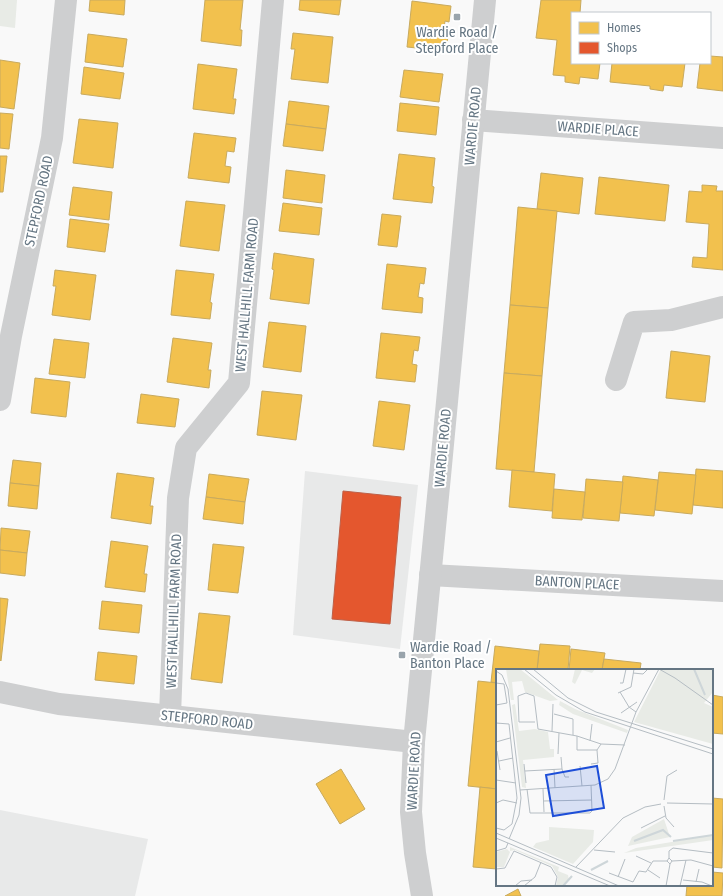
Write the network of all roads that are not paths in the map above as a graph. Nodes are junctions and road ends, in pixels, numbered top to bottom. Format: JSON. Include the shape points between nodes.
{"nodes":[{"id":1,"x":66,"y":0,"type":"edge"},
{"id":2,"x":273,"y":0,"type":"edge"},
{"id":3,"x":485,"y":0,"type":"edge"},
{"id":4,"x":473,"y":120,"type":"junction"},
{"id":5,"x":723,"y":138,"type":"edge"},
{"id":6,"x":723,"y":307,"type":"edge"},
{"id":7,"x":616,"y":380,"type":"dead end"},
{"id":8,"x":0,"y":400,"type":"edge"},
{"id":9,"x":430,"y":575,"type":"junction"},
{"id":10,"x":723,"y":591,"type":"edge"},
{"id":11,"x":0,"y":692,"type":"edge"},
{"id":12,"x":170,"y":716,"type":"junction"},
{"id":13,"x":414,"y":742,"type":"junction"},
{"id":14,"x":422,"y":896,"type":"edge"}],
"edges":[{"from":1,"to":8,"type":"street","name":"STEPFORD ROAD","via":[[52,138]]},
{"from":2,"to":12,"type":"street","name":"WEST HALLHILL FARM ROAD","via":[[239,383],[186,448],[178,498]]},
{"from":3,"to":4,"type":"street","name":"WARDIE ROAD"},
{"from":4,"to":5,"type":"street","name":"WARDIE PLACE"},
{"from":4,"to":9,"type":"street","name":"WARDIE ROAD"},
{"from":6,"to":7,"type":"street","via":[[671,320],[634,322]]},
{"from":9,"to":10,"type":"street","name":"BANTON PLACE"},
{"from":9,"to":13,"type":"street","name":"WARDIE ROAD"},
{"from":11,"to":12,"type":"street","name":"STEPFORD ROAD","via":[[59,704]]},
{"from":12,"to":13,"type":"street","name":"STEPFORD ROAD"},
{"from":13,"to":14,"type":"street","name":"WARDIE ROAD","via":[[411,812]]}]}
